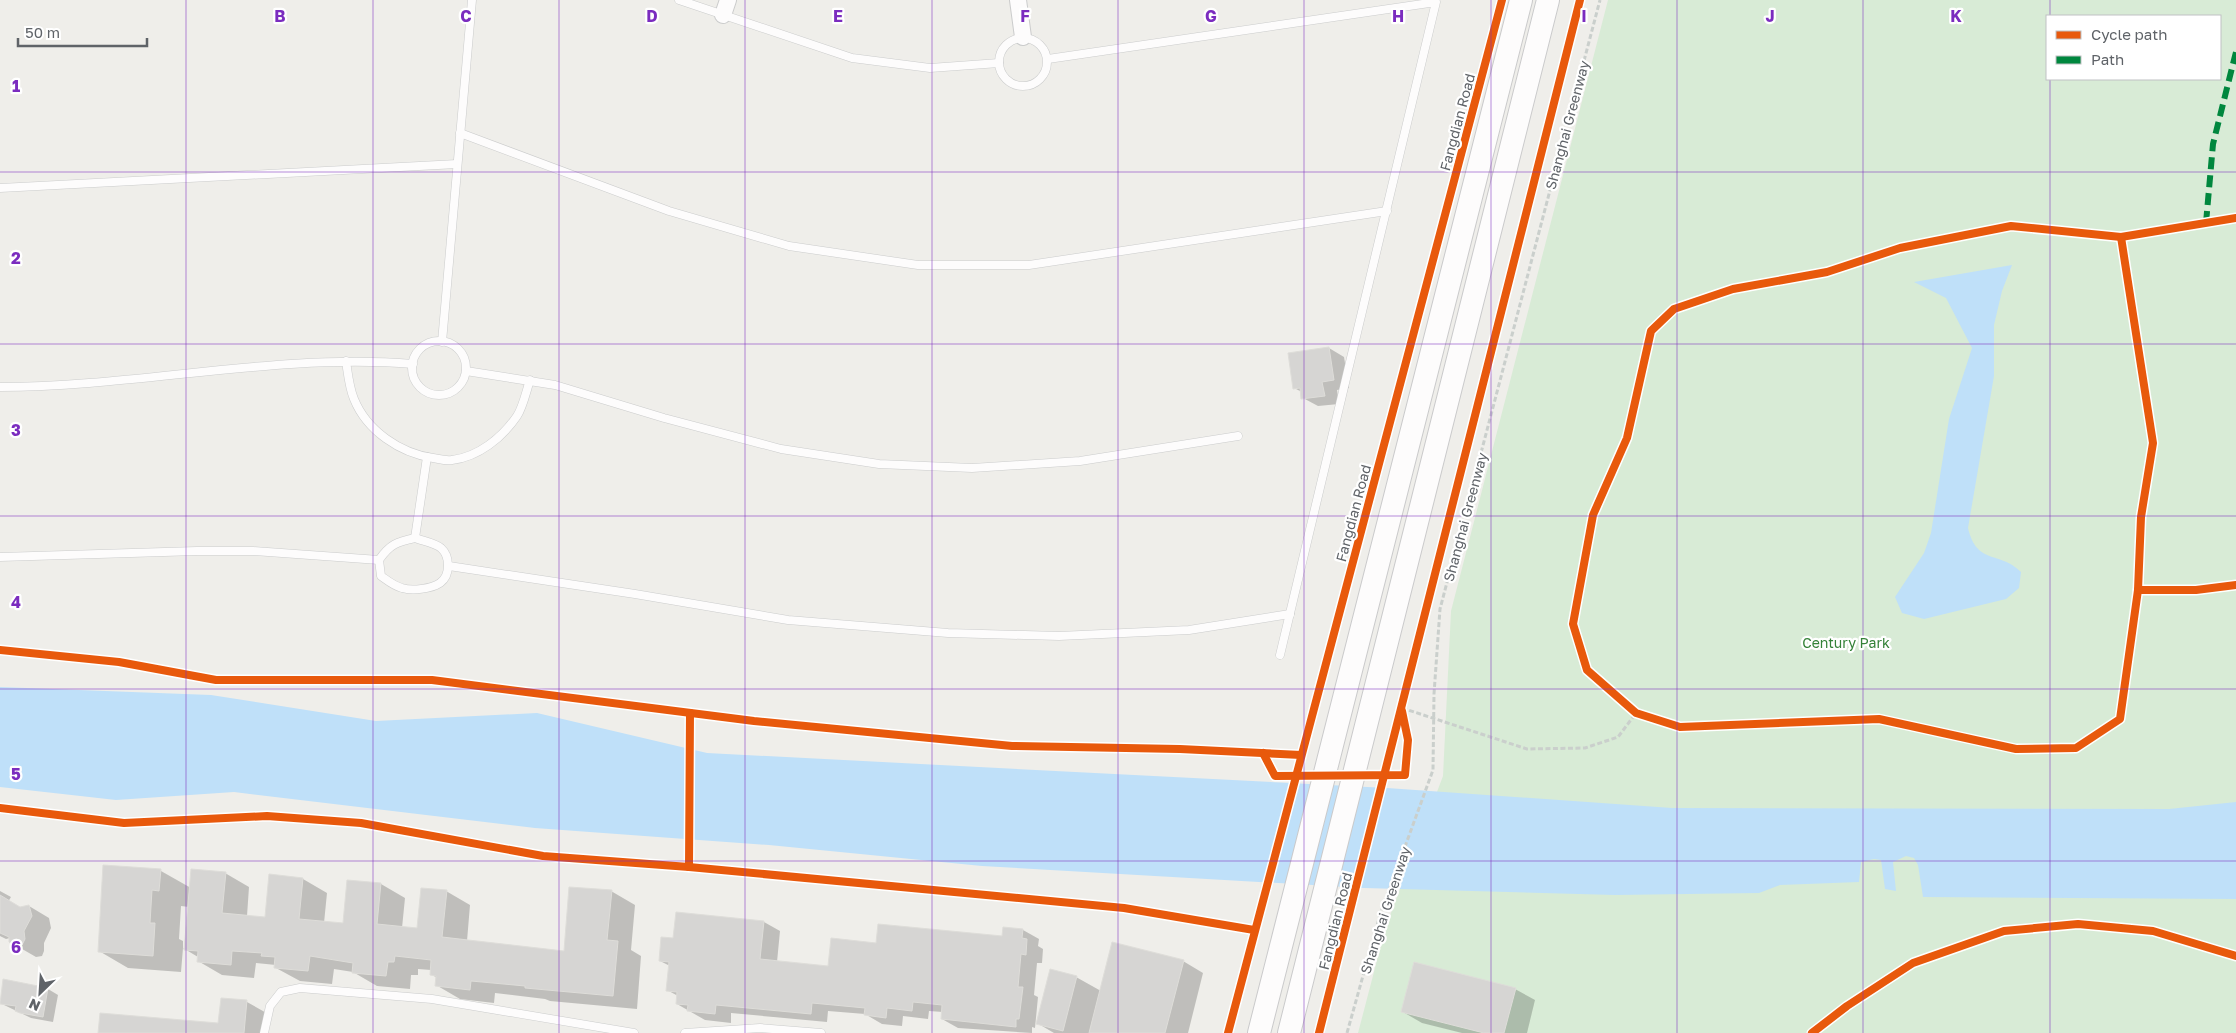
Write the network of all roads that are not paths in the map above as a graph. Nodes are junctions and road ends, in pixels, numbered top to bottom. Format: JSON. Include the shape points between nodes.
{"nodes":[{"id":1,"x":472,"y":0,"type":"edge"},
{"id":2,"x":679,"y":0,"type":"edge"},
{"id":3,"x":1018,"y":0,"type":"edge"},
{"id":4,"x":1521,"y":0,"type":"edge"},
{"id":5,"x":1548,"y":0,"type":"edge"},
{"id":6,"x":726,"y":8,"type":"edge"},
{"id":7,"x":1023,"y":37,"type":"junction"},
{"id":8,"x":1048,"y":58,"type":"junction"},
{"id":9,"x":999,"y":62,"type":"junction"},
{"id":10,"x":460,"y":133,"type":"junction"},
{"id":11,"x":457,"y":164,"type":"junction"},
{"id":12,"x":0,"y":188,"type":"edge"},
{"id":13,"x":1387,"y":211,"type":"junction"},
{"id":14,"x":442,"y":342,"type":"junction"},
{"id":15,"x":346,"y":361,"type":"junction"},
{"id":16,"x":413,"y":364,"type":"junction"},
{"id":17,"x":466,"y":371,"type":"junction"},
{"id":18,"x":530,"y":380,"type":"junction"},
{"id":19,"x":0,"y":387,"type":"edge"},
{"id":20,"x":1238,"y":436,"type":"dead end"},
{"id":21,"x":427,"y":457,"type":"junction"},
{"id":22,"x":415,"y":538,"type":"junction"},
{"id":23,"x":0,"y":557,"type":"edge"},
{"id":24,"x":379,"y":560,"type":"junction"},
{"id":25,"x":448,"y":566,"type":"junction"},
{"id":26,"x":1290,"y":614,"type":"junction"},
{"id":27,"x":1280,"y":655,"type":"dead end"},
{"id":28,"x":264,"y":1033,"type":"edge"},
{"id":29,"x":634,"y":1033,"type":"edge"},
{"id":30,"x":684,"y":1033,"type":"edge"},
{"id":31,"x":821,"y":1033,"type":"edge"},
{"id":32,"x":1259,"y":1033,"type":"edge"},
{"id":33,"x":1289,"y":1033,"type":"edge"}],
"edges":[{"from":1,"to":10,"type":"lane"},
{"from":2,"to":6,"type":"lane"},
{"from":3,"to":7,"type":"street"},
{"from":4,"to":32,"type":"main road"},
{"from":5,"to":33,"type":"main road","name":"Fangdian Road"},
{"from":6,"to":9,"type":"lane","via":[[852,58],[930,68]]},
{"from":7,"to":8,"type":"lane","via":[[1041,44]]},
{"from":7,"to":9,"type":"lane","via":[[1006,45],[1000,53]]},
{"from":8,"to":9,"type":"lane","via":[[1047,71],[1042,79],[1024,87],[1006,80]]},
{"from":8,"to":13,"type":"lane","via":[[1436,2]]},
{"from":10,"to":11,"type":"lane"},
{"from":10,"to":13,"type":"lane","via":[[669,211],[789,246],[918,265],[1029,265]]},
{"from":11,"to":12,"type":"lane"},
{"from":11,"to":14,"type":"lane"},
{"from":13,"to":26,"type":"lane"},
{"from":14,"to":16,"type":"lane","via":[[422,347]]},
{"from":14,"to":17,"type":"lane","via":[[451,344],[462,353]]},
{"from":15,"to":16,"type":"lane"},
{"from":15,"to":19,"type":"lane"},
{"from":15,"to":21,"type":"lane","via":[[354,400],[370,425],[396,446]]},
{"from":16,"to":17,"type":"lane","via":[[416,382],[436,395],[450,393],[461,385]]},
{"from":17,"to":18,"type":"lane"},
{"from":18,"to":20,"type":"lane","via":[[781,450],[879,464],[972,468],[1080,461]]},
{"from":18,"to":21,"type":"lane","via":[[517,416],[492,444],[471,456],[450,461]]},
{"from":21,"to":22,"type":"lane"},
{"from":22,"to":24,"type":"lane","via":[[387,548]]},
{"from":22,"to":25,"type":"lane","via":[[440,547]]},
{"from":23,"to":24,"type":"lane","via":[[207,551]]},
{"from":24,"to":25,"type":"lane","via":[[382,576],[401,588],[415,590],[440,583]]},
{"from":25,"to":26,"type":"lane","via":[[788,620],[948,633],[1060,636],[1189,630]]},
{"from":26,"to":27,"type":"lane"},
{"from":28,"to":29,"type":"lane","via":[[270,1006],[281,992],[300,988],[432,999]]},
{"from":30,"to":31,"type":"lane","via":[[760,1028]]}]}
